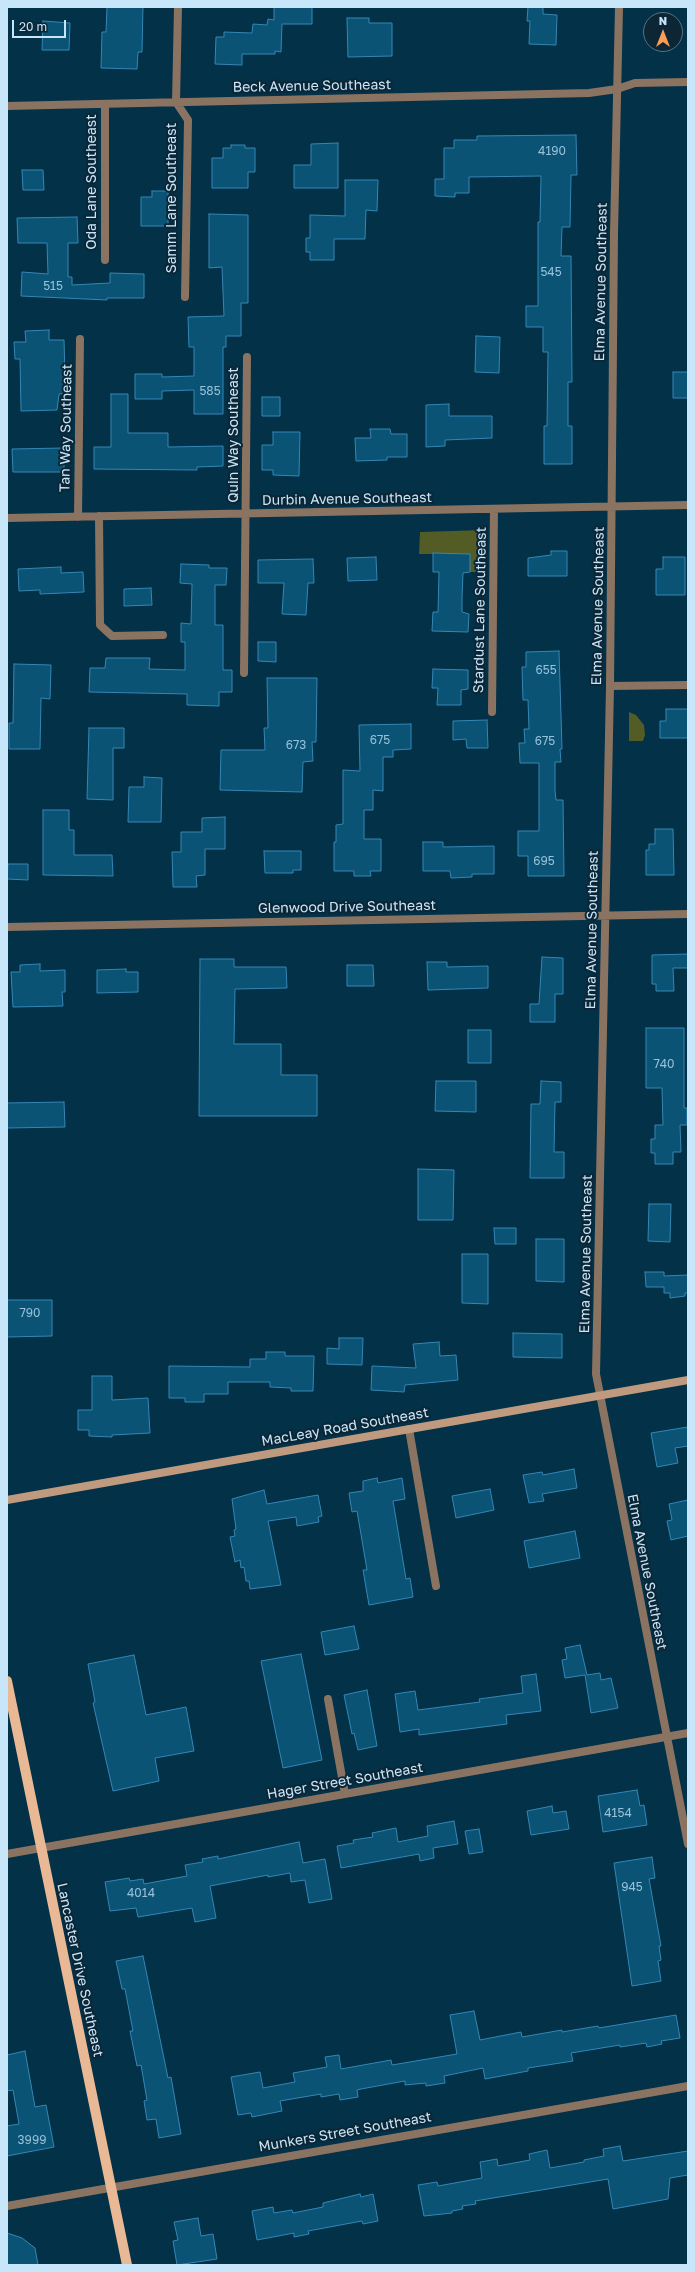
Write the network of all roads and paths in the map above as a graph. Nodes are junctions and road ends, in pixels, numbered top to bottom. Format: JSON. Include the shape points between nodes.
{"nodes":[{"id":1,"x":178,"y":7,"type":"edge"},
{"id":2,"x":619,"y":7,"type":"edge"},
{"id":3,"x":688,"y":82,"type":"edge"},
{"id":4,"x":617,"y":89,"type":"junction"},
{"id":5,"x":176,"y":102,"type":"junction"},
{"id":6,"x":105,"y":104,"type":"junction"},
{"id":7,"x":7,"y":106,"type":"edge"},
{"id":8,"x":105,"y":260,"type":"dead end"},
{"id":9,"x":185,"y":297,"type":"dead end"},
{"id":10,"x":80,"y":339,"type":"dead end"},
{"id":11,"x":247,"y":357,"type":"dead end"},
{"id":12,"x":688,"y":504,"type":"edge"},
{"id":13,"x":612,"y":506,"type":"junction"},
{"id":14,"x":494,"y":509,"type":"junction"},
{"id":15,"x":246,"y":514,"type":"junction"},
{"id":16,"x":99,"y":516,"type":"junction"},
{"id":17,"x":78,"y":517,"type":"junction"},
{"id":18,"x":7,"y":518,"type":"edge"},
{"id":19,"x":163,"y":635,"type":"dead end"},
{"id":20,"x":244,"y":673,"type":"dead end"},
{"id":21,"x":688,"y":685,"type":"edge"},
{"id":22,"x":610,"y":686,"type":"junction"},
{"id":23,"x":492,"y":712,"type":"dead end"},
{"id":24,"x":688,"y":914,"type":"edge"},
{"id":25,"x":606,"y":915,"type":"junction"},
{"id":26,"x":7,"y":927,"type":"edge"},
{"id":27,"x":688,"y":1380,"type":"edge"},
{"id":28,"x":600,"y":1396,"type":"junction"},
{"id":29,"x":409,"y":1429,"type":"junction"},
{"id":30,"x":7,"y":1500,"type":"edge"},
{"id":31,"x":436,"y":1586,"type":"dead end"},
{"id":32,"x":7,"y":1681,"type":"edge"},
{"id":33,"x":328,"y":1700,"type":"dead end"},
{"id":34,"x":688,"y":1733,"type":"edge"},
{"id":35,"x":667,"y":1737,"type":"junction"},
{"id":36,"x":345,"y":1794,"type":"junction"},
{"id":37,"x":688,"y":1844,"type":"edge"},
{"id":38,"x":41,"y":1849,"type":"junction"},
{"id":39,"x":7,"y":1854,"type":"edge"},
{"id":40,"x":688,"y":2086,"type":"edge"},
{"id":41,"x":111,"y":2188,"type":"junction"},
{"id":42,"x":7,"y":2206,"type":"edge"},
{"id":43,"x":126,"y":2265,"type":"edge"}],
"edges":[{"from":1,"to":5,"type":"street"},
{"from":2,"to":4,"type":"street","name":"Elma Avenue Southeast"},
{"from":3,"to":4,"type":"street","name":"Beck Avenue Southeast","via":[[635,83]]},
{"from":4,"to":5,"type":"street","name":"Beck Avenue Southeast","via":[[589,93]]},
{"from":4,"to":13,"type":"street","name":"Elma Avenue Southeast"},
{"from":5,"to":6,"type":"street","name":"Beck Avenue Southeast"},
{"from":5,"to":9,"type":"street","name":"Samm Lane Southeast","via":[[188,120]]},
{"from":6,"to":7,"type":"street","name":"Beck Avenue Southeast"},
{"from":6,"to":8,"type":"street","name":"Oda Lane Southeast"},
{"from":10,"to":17,"type":"street","name":"Tan Way Southeast"},
{"from":11,"to":15,"type":"street","name":"Quin Way Southeast"},
{"from":12,"to":13,"type":"street","name":"Durbin Avenue Southeast"},
{"from":13,"to":14,"type":"street","name":"Durbin Avenue Southeast"},
{"from":13,"to":22,"type":"street","name":"Elma Avenue Southeast"},
{"from":14,"to":15,"type":"street","name":"Durbin Avenue Southeast"},
{"from":14,"to":23,"type":"street","name":"Stardust Lane Southeast"},
{"from":15,"to":16,"type":"street","name":"Durbin Avenue Southeast"},
{"from":15,"to":20,"type":"street","name":"Quin Way Southeast"},
{"from":16,"to":17,"type":"street","name":"Durbin Avenue Southeast"},
{"from":16,"to":19,"type":"street","via":[[100,625],[112,636]]},
{"from":17,"to":18,"type":"street","name":"Durbin Avenue Southeast"},
{"from":21,"to":22,"type":"street"},
{"from":22,"to":25,"type":"street","name":"Elma Avenue Southeast"},
{"from":24,"to":25,"type":"street","name":"Glenwood Drive Southeast"},
{"from":25,"to":26,"type":"street","name":"Glenwood Drive Southeast"},
{"from":25,"to":28,"type":"street","name":"Elma Avenue Southeast","via":[[596,1374]]},
{"from":27,"to":28,"type":"street","name":"MacLeay Road Southeast"},
{"from":28,"to":29,"type":"street","name":"MacLeay Road Southeast"},
{"from":28,"to":35,"type":"street","name":"Elma Avenue Southeast"},
{"from":29,"to":30,"type":"street","name":"MacLeay Road Southeast"},
{"from":29,"to":31,"type":"street"},
{"from":32,"to":38,"type":"main road","name":"Lancaster Drive Southeast"},
{"from":33,"to":36,"type":"street"},
{"from":34,"to":35,"type":"street","name":"Hager Street Southeast"},
{"from":35,"to":36,"type":"street","name":"Hager Street Southeast"},
{"from":35,"to":37,"type":"street","name":"Elma Avenue Southeast"},
{"from":36,"to":38,"type":"street","name":"Hager Street Southeast"},
{"from":38,"to":39,"type":"street","name":"Hager Street Southeast"},
{"from":38,"to":41,"type":"main road","name":"Lancaster Drive Southeast"},
{"from":40,"to":41,"type":"street","name":"Munkers Street Southeast","via":[[357,2142]]},
{"from":41,"to":42,"type":"street","name":"Munkers Street Southeast"},
{"from":41,"to":43,"type":"main road","name":"Lancaster Drive Southeast"}]}
